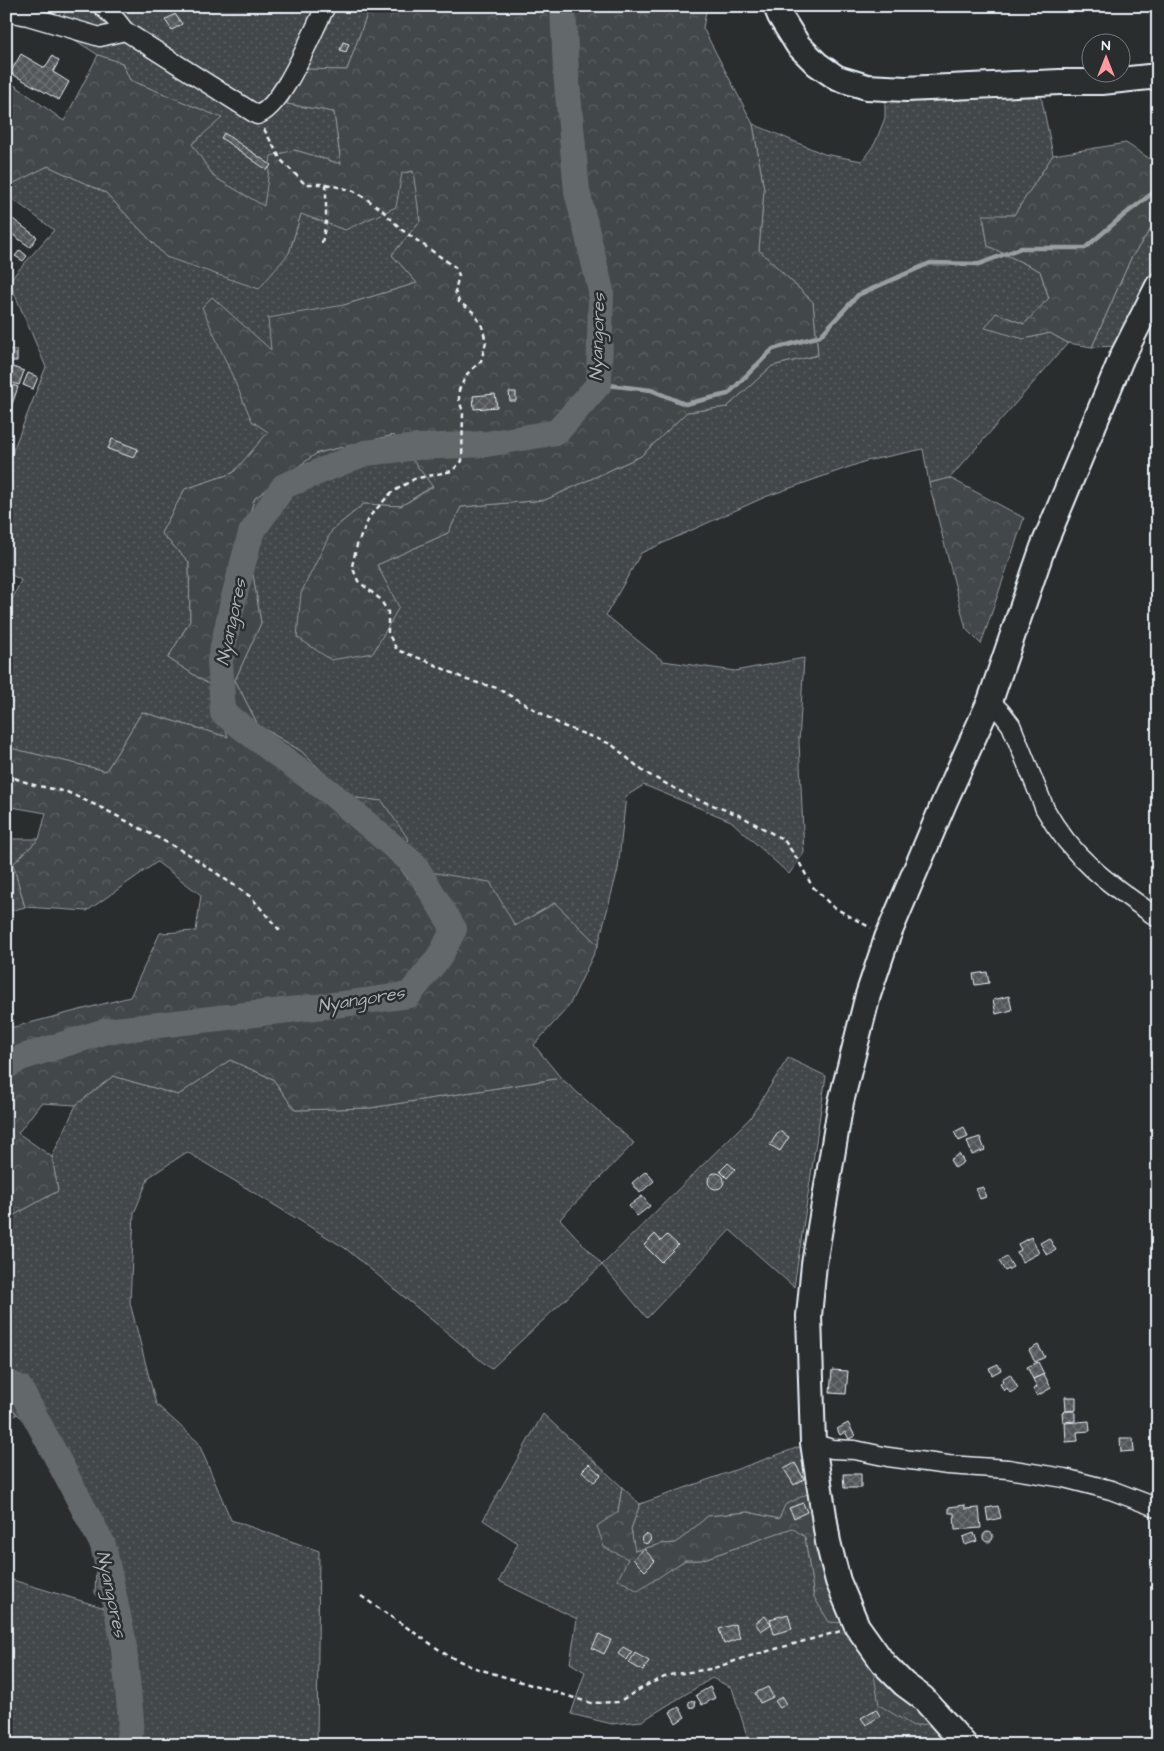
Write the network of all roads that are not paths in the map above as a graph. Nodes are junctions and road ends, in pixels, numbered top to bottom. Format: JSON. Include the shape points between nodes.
{"nodes":[{"id":1,"x":102,"y":6,"type":"edge"},
{"id":2,"x":326,"y":6,"type":"edge"},
{"id":3,"x":776,"y":6,"type":"edge"},
{"id":4,"x":6,"y":12,"type":"edge"},
{"id":5,"x":125,"y":32,"type":"junction"},
{"id":6,"x":1158,"y":76,"type":"edge"},
{"id":7,"x":1158,"y":286,"type":"edge"},
{"id":8,"x":990,"y":701,"type":"junction"},
{"id":9,"x":1158,"y":918,"type":"edge"},
{"id":10,"x":813,"y":1443,"type":"junction"},
{"id":11,"x":1158,"y":1508,"type":"edge"},
{"id":12,"x":965,"y":1745,"type":"edge"}],
"edges":[{"from":1,"to":5,"type":"street"},
{"from":2,"to":5,"type":"street","via":[[302,56],[276,99],[267,110],[257,115]]},
{"from":3,"to":6,"type":"street","via":[[798,45],[817,64],[837,78],[867,87],[906,89],[1102,82]]},
{"from":4,"to":5,"type":"street","via":[[100,37]]},
{"from":7,"to":8,"type":"street","via":[[1122,357],[1043,548]]},
{"from":8,"to":9,"type":"street","via":[[1011,725],[1052,822],[1071,848],[1109,884]]},
{"from":8,"to":10,"type":"street","via":[[887,938],[868,995],[841,1102],[814,1264],[809,1316]]},
{"from":10,"to":11,"type":"street","via":[[888,1458],[1008,1469],[1064,1478],[1111,1490]]},
{"from":10,"to":12,"type":"street","via":[[828,1542],[838,1581],[856,1626],[884,1664],[923,1698]]}]}
